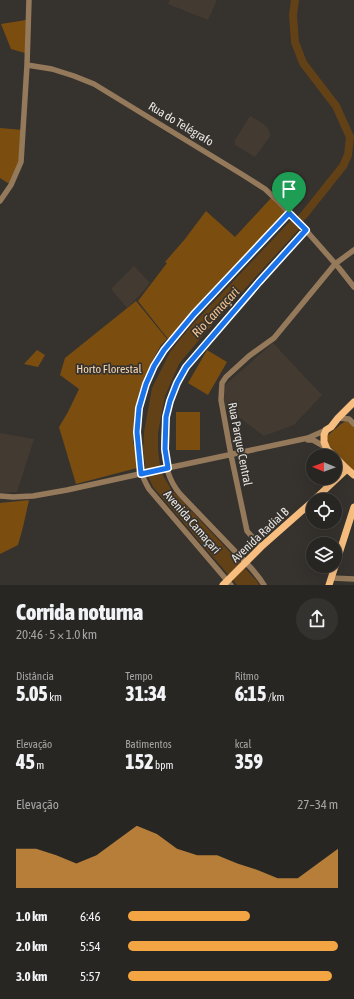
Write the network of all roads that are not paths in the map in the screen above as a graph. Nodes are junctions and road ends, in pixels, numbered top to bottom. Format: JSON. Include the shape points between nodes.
{"nodes":[{"id":1,"x":29,"y":0,"type":"edge"},
{"id":2,"x":27,"y":64,"type":"junction"},
{"id":3,"x":0,"y":201,"type":"edge"},
{"id":4,"x":291,"y":214,"type":"junction"},
{"id":5,"x":305,"y":229,"type":"junction"},
{"id":6,"x":354,"y":250,"type":"edge"},
{"id":7,"x":335,"y":264,"type":"junction"},
{"id":8,"x":354,"y":287,"type":"edge"},
{"id":9,"x":354,"y":402,"type":"edge"},
{"id":10,"x":338,"y":418,"type":"junction"},
{"id":11,"x":354,"y":424,"type":"edge"},
{"id":12,"x":326,"y":430,"type":"junction"},
{"id":13,"x":304,"y":439,"type":"junction"},
{"id":14,"x":327,"y":448,"type":"joint"},
{"id":15,"x":231,"y":455,"type":"junction"},
{"id":16,"x":342,"y":464,"type":"edge"},
{"id":17,"x":165,"y":468,"type":"junction"},
{"id":18,"x":347,"y":469,"type":"junction"},
{"id":19,"x":143,"y":473,"type":"junction"},
{"id":20,"x":354,"y":475,"type":"edge"},
{"id":21,"x":321,"y":493,"type":"edge"},
{"id":22,"x":0,"y":496,"type":"edge"},
{"id":23,"x":306,"y":506,"type":"edge"},
{"id":24,"x":354,"y":507,"type":"edge"},
{"id":25,"x":261,"y":547,"type":"junction"},
{"id":26,"x":245,"y":564,"type":"junction"},
{"id":27,"x":354,"y":579,"type":"edge"},
{"id":28,"x":228,"y":582,"type":"edge"},
{"id":29,"x":330,"y":582,"type":"edge"},
{"id":30,"x":264,"y":585,"type":"edge"}],
"edges":[{"from":1,"to":2,"type":"street"},
{"from":2,"to":3,"type":"street","via":[[21,162],[11,185]]},
{"from":2,"to":4,"type":"street","name":"Rua do Telégrafo","via":[[52,69],[94,84],[265,189]]},
{"from":4,"to":5,"type":"street","name":"Rua do Telégrafo"},
{"from":4,"to":19,"type":"street","name":"Avenida Camaçari","via":[[194,314],[154,366],[139,408],[137,432]]},
{"from":5,"to":7,"type":"street","name":"Rua do Telégrafo"},
{"from":5,"to":17,"type":"street","name":"Avenida Camaçari","via":[[186,367],[177,383],[166,417]]},
{"from":6,"to":7,"type":"street","name":"Rua Parque Central"},
{"from":7,"to":8,"type":"street","name":"Rua do Telégrafo"},
{"from":7,"to":15,"type":"street","name":"Rua Parque Central","via":[[274,338],[249,356],[222,383],[221,400]]},
{"from":9,"to":10,"type":"main road"},
{"from":10,"to":11,"type":"street","via":[[349,419]]},
{"from":10,"to":12,"type":"main road"},
{"from":12,"to":13,"type":"street"},
{"from":12,"to":14,"type":"main road","via":[[324,442]]},
{"from":13,"to":14,"type":"street","via":[[313,440]]},
{"from":13,"to":15,"type":"street"},
{"from":15,"to":17,"type":"street"},
{"from":15,"to":25,"type":"street","name":"Rua Parque Central","via":[[247,531]]},
{"from":16,"to":18,"type":"main road"},
{"from":17,"to":19,"type":"street"},
{"from":17,"to":26,"type":"street","name":"Avenida Camaçari","via":[[176,488]]},
{"from":18,"to":20,"type":"main road"},
{"from":18,"to":21,"type":"main road","name":"Avenida Radial B"},
{"from":19,"to":22,"type":"street","via":[[34,496]]},
{"from":19,"to":28,"type":"street","name":"Avenida Camaçari","via":[[144,481],[150,489]]},
{"from":23,"to":25,"type":"main road","name":"Avenida Radial B"},
{"from":24,"to":29,"type":"main road"},
{"from":25,"to":26,"type":"main road","name":"Avenida Radial B"},
{"from":26,"to":28,"type":"main road","name":"Avenida Radial B"},
{"from":26,"to":30,"type":"street","name":"Avenida Camaçari"},
{"from":27,"to":29,"type":"street"}]}
